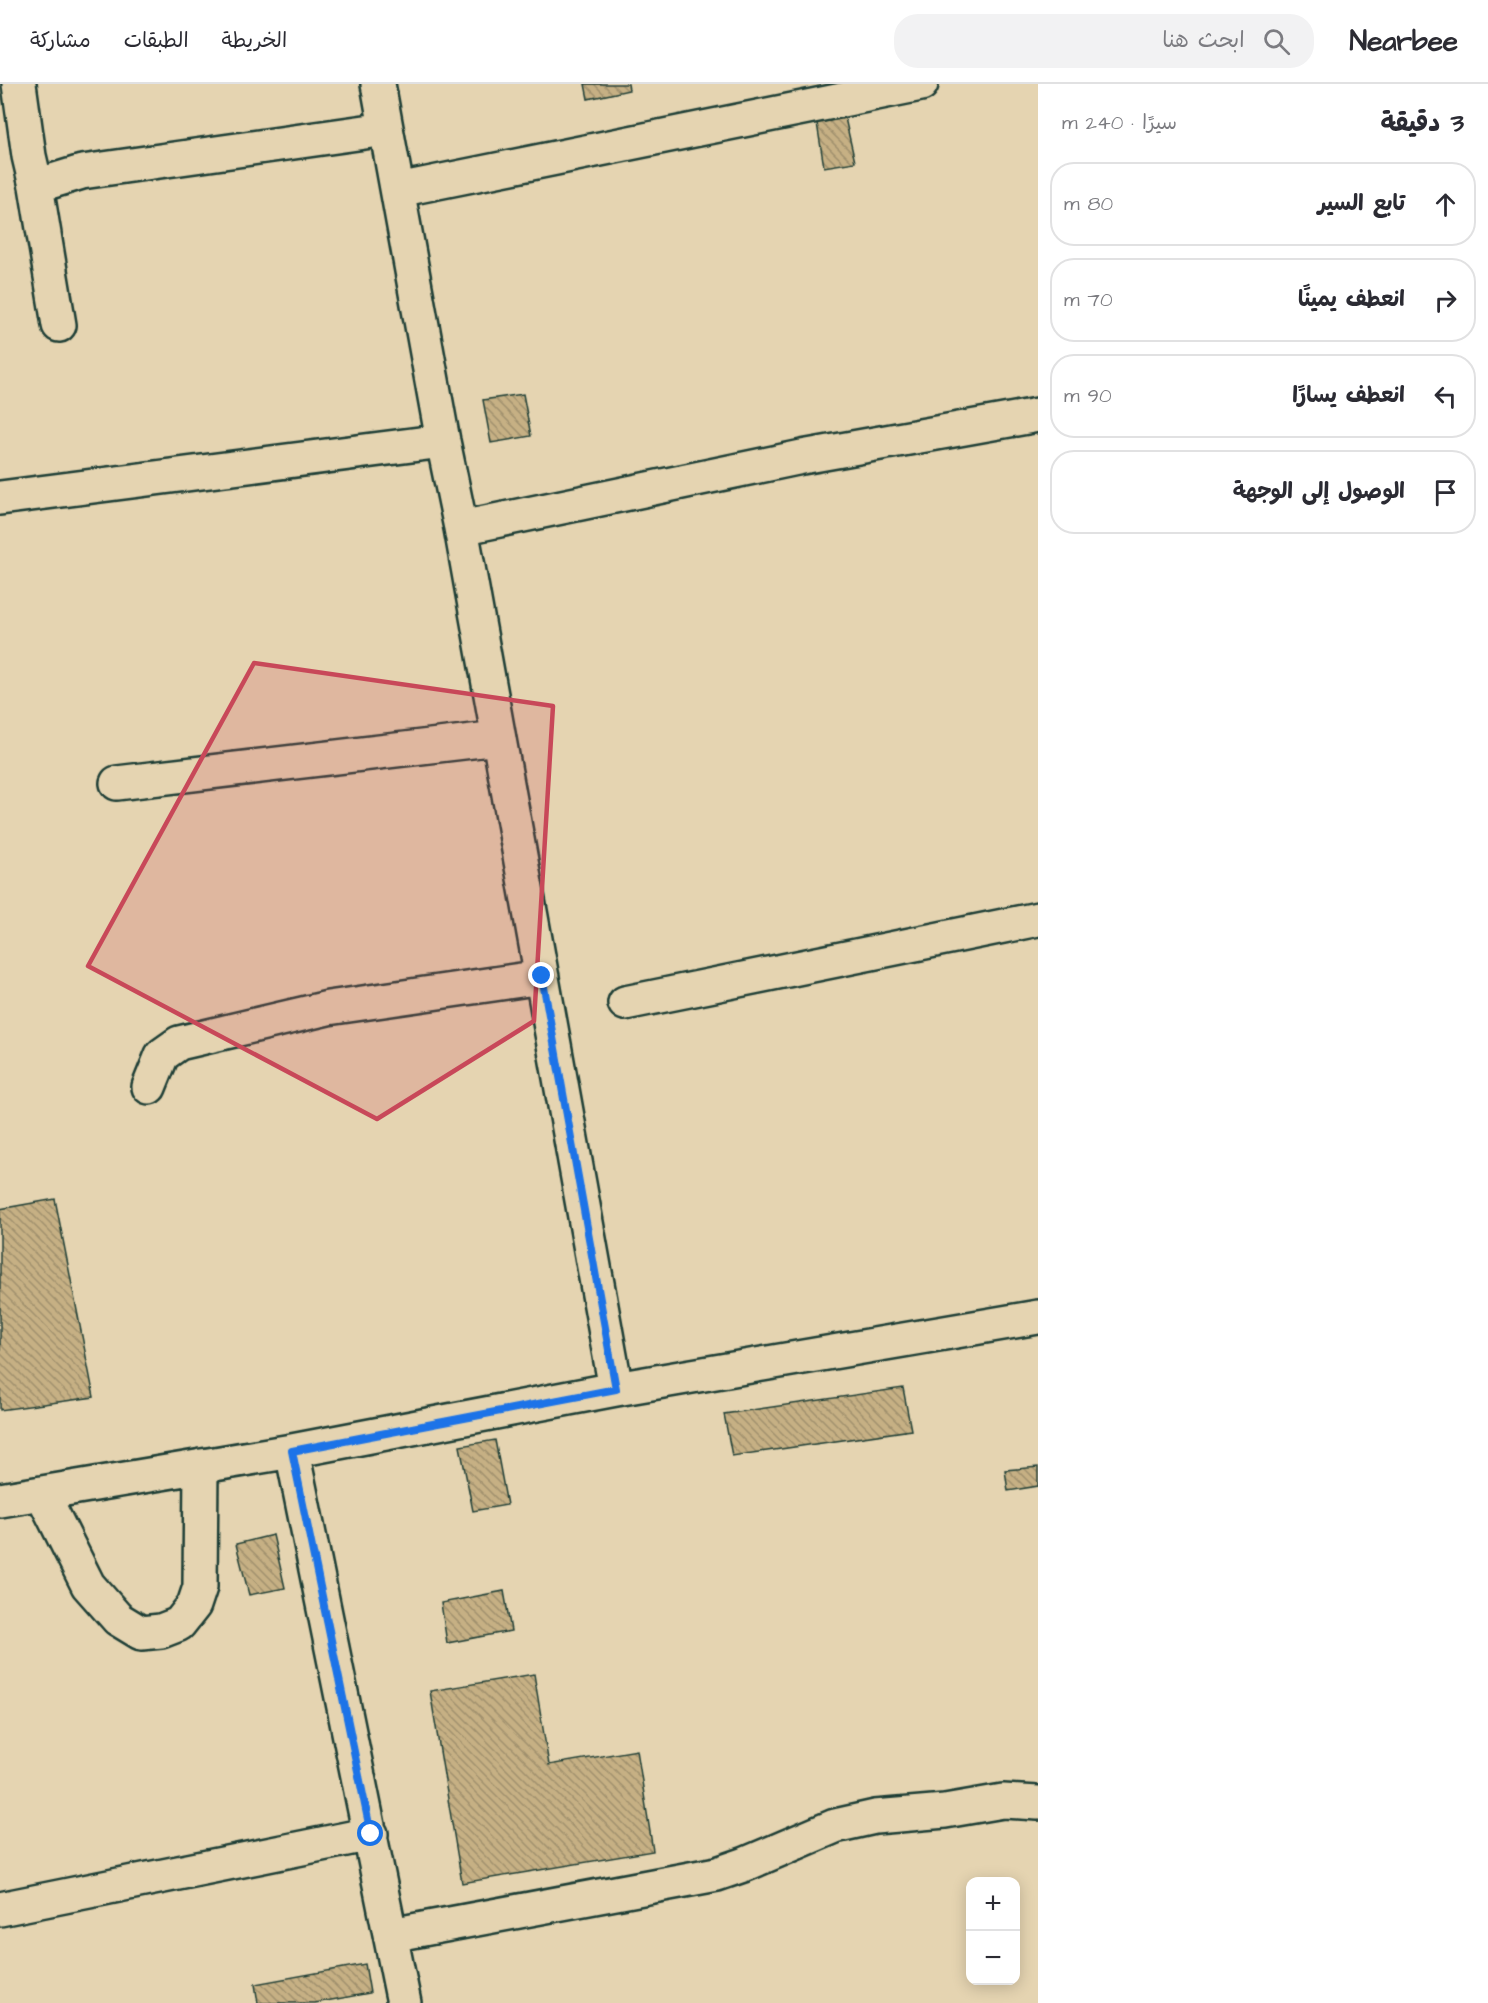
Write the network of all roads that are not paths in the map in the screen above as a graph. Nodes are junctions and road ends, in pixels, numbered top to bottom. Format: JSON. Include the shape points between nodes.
{"nodes":[{"id":1,"x":19,"y":84,"type":"edge"},
{"id":2,"x":378,"y":84,"type":"edge"},
{"id":3,"x":921,"y":84,"type":"edge"},
{"id":4,"x":386,"y":129,"type":"junction"},
{"id":5,"x":36,"y":186,"type":"junction"},
{"id":6,"x":398,"y":190,"type":"junction"},
{"id":7,"x":59,"y":325,"type":"dead end"},
{"id":8,"x":1038,"y":415,"type":"edge"},
{"id":9,"x":443,"y":441,"type":"junction"},
{"id":10,"x":0,"y":498,"type":"edge"},
{"id":11,"x":461,"y":528,"type":"junction"},
{"id":12,"x":498,"y":738,"type":"junction"},
{"id":13,"x":117,"y":783,"type":"dead end"},
{"id":14,"x":1038,"y":919,"type":"edge"},
{"id":15,"x":542,"y":976,"type":"junction"},
{"id":16,"x":625,"y":1003,"type":"dead end"},
{"id":17,"x":149,"y":1087,"type":"dead end"},
{"id":18,"x":1037,"y":1322,"type":"edge"},
{"id":19,"x":616,"y":1389,"type":"junction"},
{"id":20,"x":292,"y":1451,"type":"junction"},
{"id":21,"x":201,"y":1466,"type":"junction"},
{"id":22,"x":42,"y":1493,"type":"junction"},
{"id":23,"x":0,"y":1500,"type":"edge"},
{"id":24,"x":1038,"y":1803,"type":"edge"},
{"id":25,"x":371,"y":1834,"type":"junction"},
{"id":26,"x":0,"y":1909,"type":"edge"},
{"id":27,"x":391,"y":1935,"type":"junction"},
{"id":28,"x":404,"y":2003,"type":"edge"}],
"edges":[{"from":1,"to":5,"type":"street"},
{"from":2,"to":4,"type":"street"},
{"from":3,"to":6,"type":"street"},
{"from":4,"to":5,"type":"street","via":[[82,172]]},
{"from":4,"to":6,"type":"street"},
{"from":5,"to":7,"type":"street"},
{"from":6,"to":9,"type":"street"},
{"from":8,"to":11,"type":"street","via":[[802,457]]},
{"from":9,"to":10,"type":"street"},
{"from":9,"to":11,"type":"street"},
{"from":11,"to":12,"type":"street"},
{"from":12,"to":13,"type":"street"},
{"from":12,"to":15,"type":"street"},
{"from":14,"to":16,"type":"street"},
{"from":15,"to":17,"type":"street","via":[[328,1008],[179,1043],[162,1055]]},
{"from":15,"to":19,"type":"street"},
{"from":18,"to":19,"type":"street"},
{"from":19,"to":20,"type":"street"},
{"from":20,"to":21,"type":"street"},
{"from":20,"to":25,"type":"street"},
{"from":21,"to":22,"type":"street"},
{"from":21,"to":22,"type":"street","via":[[200,1587],[194,1605],[179,1624],[161,1631],[141,1633],[118,1619],[88,1584]]},
{"from":22,"to":23,"type":"street"},
{"from":24,"to":27,"type":"street","via":[[1003,1801],[875,1817],[835,1827],[717,1874]]},
{"from":25,"to":26,"type":"street"},
{"from":25,"to":27,"type":"street"},
{"from":27,"to":28,"type":"street"}]}
